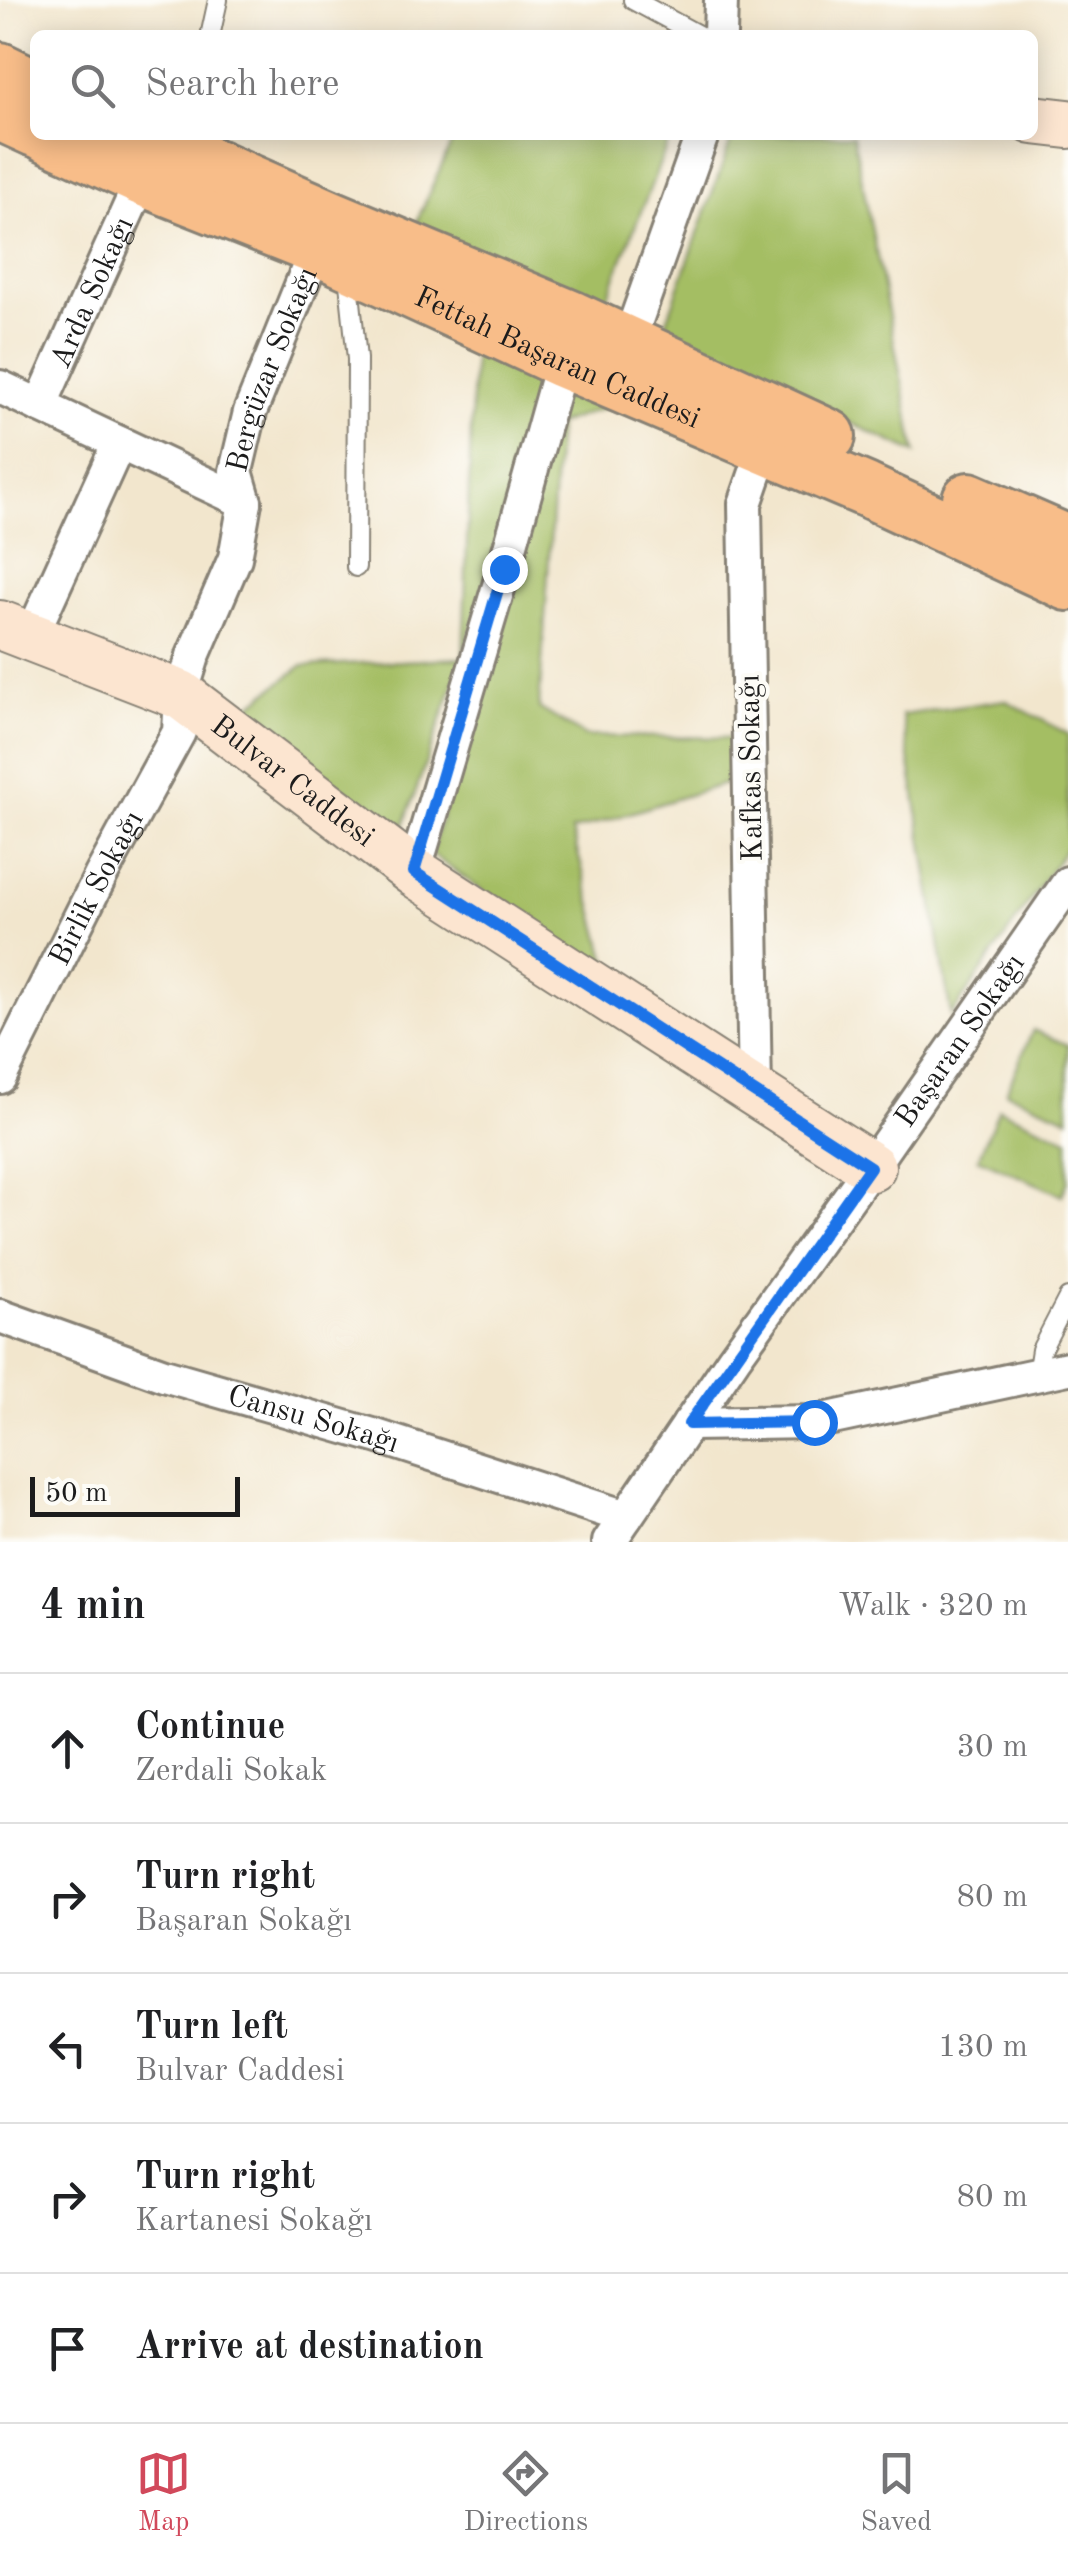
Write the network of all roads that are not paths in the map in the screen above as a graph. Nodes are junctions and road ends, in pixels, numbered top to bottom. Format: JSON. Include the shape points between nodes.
{"nodes":[{"id":1,"x":218,"y":0,"type":"edge"},
{"id":2,"x":633,"y":0,"type":"edge"},
{"id":3,"x":721,"y":0,"type":"edge"},
{"id":4,"x":210,"y":30,"type":"edge"},
{"id":5,"x":689,"y":30,"type":"edge"},
{"id":6,"x":720,"y":30,"type":"edge"},
{"id":7,"x":1038,"y":121,"type":"edge"},
{"id":8,"x":1068,"y":124,"type":"edge"},
{"id":9,"x":103,"y":140,"type":"edge"},
{"id":10,"x":700,"y":140,"type":"edge"},
{"id":11,"x":144,"y":157,"type":"edge"},
{"id":12,"x":331,"y":242,"type":"junction"},
{"id":13,"x":628,"y":343,"type":"junction"},
{"id":14,"x":562,"y":361,"type":"junction"},
{"id":15,"x":0,"y":387,"type":"edge"},
{"id":16,"x":40,"y":406,"type":"junction"},
{"id":17,"x":119,"y":443,"type":"junction"},
{"id":18,"x":765,"y":446,"type":"junction"},
{"id":19,"x":245,"y":502,"type":"junction"},
{"id":20,"x":1068,"y":542,"type":"edge"},
{"id":21,"x":356,"y":567,"type":"dead end"},
{"id":22,"x":1068,"y":584,"type":"edge"},
{"id":23,"x":15,"y":631,"type":"edge"},
{"id":24,"x":181,"y":694,"type":"junction"},
{"id":25,"x":414,"y":872,"type":"junction"},
{"id":26,"x":1068,"y":882,"type":"edge"},
{"id":27,"x":0,"y":1078,"type":"edge"},
{"id":28,"x":755,"y":1093,"type":"junction"},
{"id":29,"x":870,"y":1167,"type":"junction"},
{"id":30,"x":1068,"y":1298,"type":"edge"},
{"id":31,"x":0,"y":1316,"type":"edge"},
{"id":32,"x":1052,"y":1372,"type":"edge"},
{"id":33,"x":689,"y":1424,"type":"junction"},
{"id":34,"x":618,"y":1529,"type":"edge"}],
"edges":[{"from":1,"to":4,"type":"lane"},
{"from":2,"to":5,"type":"lane"},
{"from":3,"to":6,"type":"street"},
{"from":7,"to":8,"type":"street"},
{"from":9,"to":11,"type":"main road","name":"Fettah Başaran Caddesi"},
{"from":10,"to":13,"type":"street"},
{"from":11,"to":12,"type":"main road","name":"Fettah Başaran Caddesi"},
{"from":11,"to":16,"type":"street","name":"Arda Sokağı"},
{"from":12,"to":13,"type":"main road","name":"Fettah Başaran Caddesi"},
{"from":12,"to":14,"type":"main road","name":"Fettah Başaran Caddesi"},
{"from":12,"to":19,"type":"street","name":"Bergüzar Sokağı","via":[[250,412],[236,471]]},
{"from":12,"to":21,"type":"lane","via":[[358,359]]},
{"from":13,"to":20,"type":"main road","name":"Fettah Başaran Caddesi"},
{"from":14,"to":18,"type":"main road","name":"Fettah Başaran Caddesi"},
{"from":14,"to":25,"type":"street"},
{"from":15,"to":16,"type":"street"},
{"from":16,"to":17,"type":"street"},
{"from":17,"to":19,"type":"street"},
{"from":17,"to":23,"type":"street"},
{"from":18,"to":22,"type":"main road","name":"Fettah Başaran Caddesi"},
{"from":18,"to":28,"type":"street","name":"Kafkas Sokağı","via":[[746,504]]},
{"from":19,"to":24,"type":"street","name":"Bergüzar Sokağı","via":[[234,558]]},
{"from":23,"to":24,"type":"street","name":"Bulvar Caddesi"},
{"from":24,"to":25,"type":"street","name":"Bulvar Caddesi"},
{"from":24,"to":27,"type":"street","name":"Birlik Sokağı","via":[[179,732]]},
{"from":25,"to":28,"type":"street","name":"Bulvar Caddesi"},
{"from":26,"to":29,"type":"street","name":"Başaran Sokağı"},
{"from":28,"to":29,"type":"street","name":"Bulvar Caddesi"},
{"from":29,"to":33,"type":"street","name":"Başaran Sokağı"},
{"from":30,"to":32,"type":"lane","via":[[1041,1350]]},
{"from":31,"to":34,"type":"street","name":"Cansu Sokağı","via":[[164,1375],[376,1436]]},
{"from":32,"to":33,"type":"street","via":[[814,1422]]},
{"from":33,"to":34,"type":"street","name":"Başaran Sokağı"}]}
